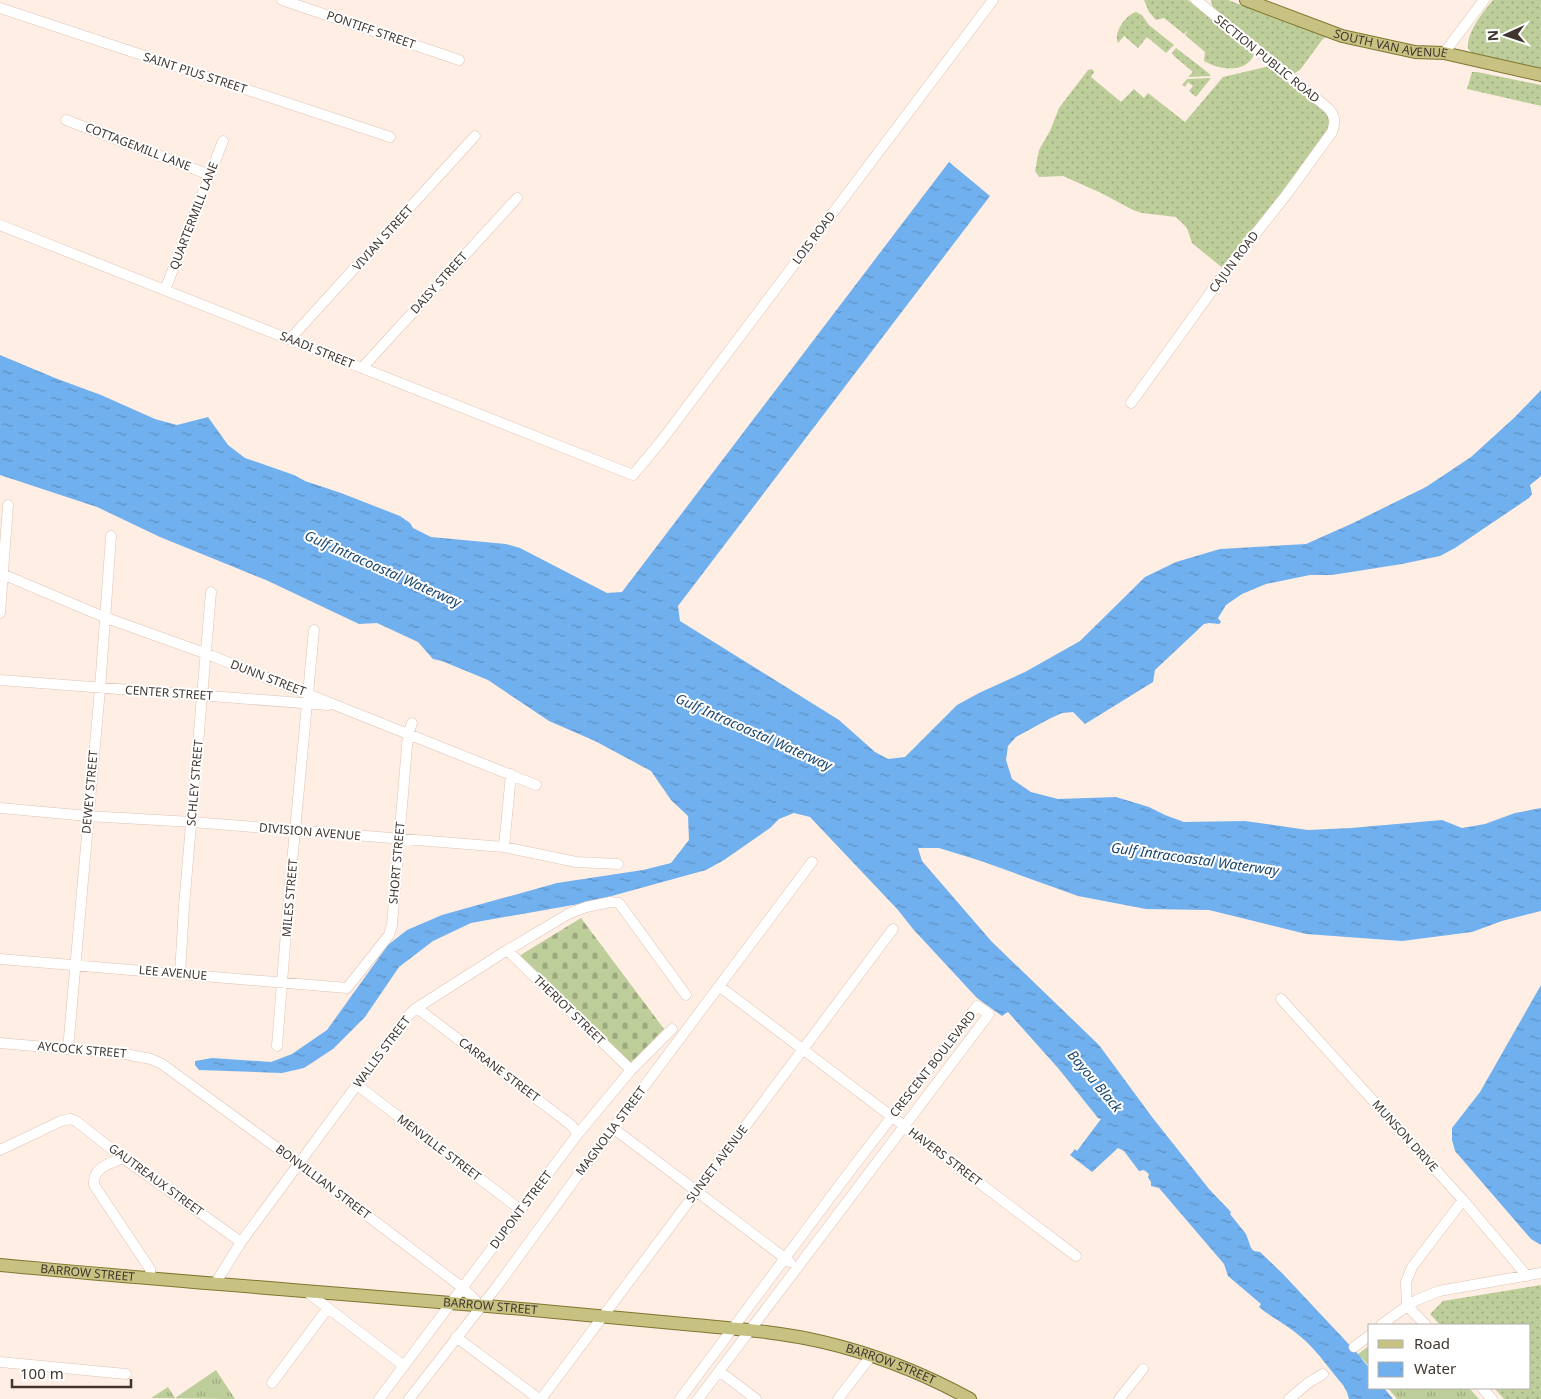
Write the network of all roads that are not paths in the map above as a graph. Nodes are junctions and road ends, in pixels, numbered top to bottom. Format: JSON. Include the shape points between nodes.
{"nodes":[{"id":1,"x":282,"y":0,"type":"edge"},
{"id":2,"x":993,"y":0,"type":"edge"},
{"id":3,"x":1196,"y":0,"type":"edge"},
{"id":4,"x":1246,"y":0,"type":"edge"},
{"id":5,"x":1484,"y":0,"type":"edge"},
{"id":6,"x":0,"y":8,"type":"edge"},
{"id":7,"x":1444,"y":53,"type":"junction"},
{"id":8,"x":459,"y":60,"type":"dead end"},
{"id":9,"x":1541,"y":75,"type":"edge"},
{"id":10,"x":66,"y":120,"type":"dead end"},
{"id":11,"x":1335,"y":120,"type":"joint"},
{"id":12,"x":475,"y":136,"type":"dead end"},
{"id":13,"x":390,"y":137,"type":"dead end"},
{"id":14,"x":224,"y":142,"type":"dead end"},
{"id":15,"x":210,"y":175,"type":"junction"},
{"id":16,"x":516,"y":198,"type":"dead end"},
{"id":17,"x":0,"y":225,"type":"edge"},
{"id":18,"x":165,"y":290,"type":"junction"},
{"id":19,"x":290,"y":339,"type":"junction"},
{"id":20,"x":362,"y":368,"type":"junction"},
{"id":21,"x":1131,"y":402,"type":"dead end"},
{"id":22,"x":633,"y":475,"type":"joint"},
{"id":23,"x":8,"y":505,"type":"dead end"},
{"id":24,"x":111,"y":536,"type":"dead end"},
{"id":25,"x":2,"y":574,"type":"edge"},
{"id":26,"x":211,"y":592,"type":"dead end"},
{"id":27,"x":0,"y":613,"type":"edge"},
{"id":28,"x":104,"y":617,"type":"junction"},
{"id":29,"x":314,"y":630,"type":"dead end"},
{"id":30,"x":207,"y":654,"type":"junction"},
{"id":31,"x":0,"y":680,"type":"edge"},
{"id":32,"x":100,"y":689,"type":"junction"},
{"id":33,"x":203,"y":695,"type":"junction"},
{"id":34,"x":307,"y":699,"type":"junction"},
{"id":35,"x":412,"y":723,"type":"dead end"},
{"id":36,"x":408,"y":734,"type":"junction"},
{"id":37,"x":511,"y":774,"type":"junction"},
{"id":38,"x":536,"y":784,"type":"dead end"},
{"id":39,"x":0,"y":808,"type":"edge"},
{"id":40,"x":88,"y":816,"type":"junction"},
{"id":41,"x":192,"y":822,"type":"junction"},
{"id":42,"x":295,"y":831,"type":"junction"},
{"id":43,"x":399,"y":840,"type":"junction"},
{"id":44,"x":504,"y":847,"type":"junction"},
{"id":45,"x":812,"y":862,"type":"dead end"},
{"id":46,"x":618,"y":864,"type":"dead end"},
{"id":47,"x":893,"y":929,"type":"dead end"},
{"id":48,"x":507,"y":950,"type":"junction"},
{"id":49,"x":0,"y":959,"type":"edge"},
{"id":50,"x":75,"y":965,"type":"junction"},
{"id":51,"x":180,"y":974,"type":"junction"},
{"id":52,"x":283,"y":982,"type":"junction"},
{"id":53,"x":719,"y":986,"type":"junction"},
{"id":54,"x":347,"y":988,"type":"joint"},
{"id":55,"x":686,"y":995,"type":"dead end"},
{"id":56,"x":1280,"y":999,"type":"dead end"},
{"id":57,"x":417,"y":1008,"type":"junction"},
{"id":58,"x":672,"y":1029,"type":"dead end"},
{"id":59,"x":0,"y":1043,"type":"edge"},
{"id":60,"x":277,"y":1046,"type":"dead end"},
{"id":61,"x":68,"y":1049,"type":"junction"},
{"id":62,"x":803,"y":1050,"type":"junction"},
{"id":63,"x":162,"y":1064,"type":"joint"},
{"id":64,"x":630,"y":1070,"type":"junction"},
{"id":65,"x":357,"y":1085,"type":"junction"},
{"id":66,"x":892,"y":1117,"type":"junction"},
{"id":67,"x":903,"y":1126,"type":"junction"},
{"id":68,"x":613,"y":1128,"type":"junction"},
{"id":69,"x":577,"y":1135,"type":"junction"},
{"id":70,"x":0,"y":1150,"type":"edge"},
{"id":71,"x":123,"y":1158,"type":"junction"},
{"id":72,"x":299,"y":1164,"type":"junction"},
{"id":73,"x":697,"y":1191,"type":"junction"},
{"id":74,"x":1463,"y":1200,"type":"junction"},
{"id":75,"x":521,"y":1210,"type":"junction"},
{"id":76,"x":241,"y":1242,"type":"junction"},
{"id":77,"x":1076,"y":1256,"type":"dead end"},
{"id":78,"x":785,"y":1258,"type":"junction"},
{"id":79,"x":0,"y":1265,"type":"edge"},
{"id":80,"x":797,"y":1267,"type":"junction"},
{"id":81,"x":0,"y":1270,"type":"edge"},
{"id":82,"x":1541,"y":1273,"type":"edge"},
{"id":83,"x":1527,"y":1276,"type":"junction"},
{"id":84,"x":151,"y":1279,"type":"junction"},
{"id":85,"x":215,"y":1284,"type":"junction"},
{"id":86,"x":463,"y":1288,"type":"junction"},
{"id":87,"x":307,"y":1292,"type":"junction"},
{"id":88,"x":1428,"y":1295,"type":"junction"},
{"id":89,"x":451,"y":1303,"type":"junction"},
{"id":90,"x":481,"y":1306,"type":"junction"},
{"id":91,"x":1407,"y":1306,"type":"junction"},
{"id":92,"x":328,"y":1308,"type":"junction"},
{"id":93,"x":602,"y":1317,"type":"junction"},
{"id":94,"x":1382,"y":1324,"type":"edge"},
{"id":95,"x":1424,"y":1324,"type":"edge"},
{"id":96,"x":1425,"y":1324,"type":"edge"},
{"id":97,"x":733,"y":1329,"type":"junction"},
{"id":98,"x":749,"y":1330,"type":"junction"},
{"id":99,"x":1368,"y":1336,"type":"edge"},
{"id":100,"x":456,"y":1337,"type":"junction"},
{"id":101,"x":1354,"y":1347,"type":"dead end"},
{"id":102,"x":871,"y":1356,"type":"junction"},
{"id":103,"x":0,"y":1362,"type":"edge"},
{"id":104,"x":404,"y":1366,"type":"junction"},
{"id":105,"x":1143,"y":1369,"type":"dead end"},
{"id":106,"x":719,"y":1371,"type":"junction"},
{"id":107,"x":126,"y":1374,"type":"dead end"},
{"id":108,"x":1324,"y":1374,"type":"dead end"},
{"id":109,"x":272,"y":1383,"type":"dead end"},
{"id":110,"x":1483,"y":1389,"type":"edge"},
{"id":111,"x":379,"y":1399,"type":"edge"},
{"id":112,"x":409,"y":1399,"type":"edge"},
{"id":113,"x":540,"y":1399,"type":"edge"},
{"id":114,"x":680,"y":1399,"type":"edge"},
{"id":115,"x":698,"y":1399,"type":"edge"},
{"id":116,"x":756,"y":1399,"type":"edge"},
{"id":117,"x":838,"y":1399,"type":"edge"},
{"id":118,"x":970,"y":1399,"type":"edge"},
{"id":119,"x":1119,"y":1399,"type":"edge"},
{"id":120,"x":1289,"y":1399,"type":"edge"},
{"id":121,"x":1492,"y":1399,"type":"edge"}],
"edges":[{"from":1,"to":8,"type":"street","name":"PONTIFF STREET"},
{"from":2,"to":22,"type":"street","name":"LOIS ROAD"},
{"from":3,"to":11,"type":"street","name":"SECTION PUBLIC ROAD","via":[[1329,109]]},
{"from":4,"to":7,"type":"main road","name":"SOUTH VAN AVENUE","via":[[1342,36],[1415,52]]},
{"from":5,"to":7,"type":"street"},
{"from":6,"to":13,"type":"street","name":"SAINT PIUS STREET"},
{"from":7,"to":9,"type":"main road","name":"SOUTH VAN AVENUE"},
{"from":10,"to":15,"type":"street","name":"COTTAGEMILL LANE"},
{"from":11,"to":21,"type":"street","name":"CAJUN ROAD","via":[[1332,132]]},
{"from":12,"to":19,"type":"street","name":"VIVIAN STREET"},
{"from":14,"to":15,"type":"street","name":"QUARTERMILL LANE"},
{"from":15,"to":18,"type":"street","name":"QUARTERMILL LANE"},
{"from":16,"to":20,"type":"street","name":"DAISY STREET"},
{"from":17,"to":18,"type":"street","name":"SAADI STREET"},
{"from":18,"to":19,"type":"street","name":"SAADI STREET"},
{"from":19,"to":20,"type":"street","name":"SAADI STREET"},
{"from":20,"to":22,"type":"street","name":"SAADI STREET"},
{"from":23,"to":25,"type":"street"},
{"from":24,"to":28,"type":"street","name":"DEWEY STREET"},
{"from":25,"to":27,"type":"street"},
{"from":25,"to":28,"type":"street","name":"DUNN STREET"},
{"from":26,"to":30,"type":"street","name":"SCHLEY STREET"},
{"from":28,"to":30,"type":"street","name":"DUNN STREET"},
{"from":28,"to":32,"type":"street","name":"DEWEY STREET"},
{"from":29,"to":34,"type":"street","name":"MILES STREET"},
{"from":30,"to":33,"type":"street","name":"SCHLEY STREET"},
{"from":30,"to":34,"type":"street","name":"DUNN STREET"},
{"from":31,"to":32,"type":"street","name":"CENTER STREET"},
{"from":32,"to":33,"type":"street","name":"CENTER STREET"},
{"from":32,"to":40,"type":"street","name":"DEWEY STREET"},
{"from":33,"to":34,"type":"street","name":"CENTER STREET"},
{"from":33,"to":41,"type":"street","name":"SCHLEY STREET"},
{"from":34,"to":36,"type":"street","name":"DUNN STREET","via":[[339,706]]},
{"from":34,"to":42,"type":"street","name":"MILES STREET"},
{"from":35,"to":36,"type":"street","name":"SHORT STREET"},
{"from":36,"to":37,"type":"street","name":"DUNN STREET"},
{"from":36,"to":43,"type":"street","name":"SHORT STREET"},
{"from":37,"to":38,"type":"street","name":"DUNN STREET"},
{"from":37,"to":44,"type":"street"},
{"from":39,"to":40,"type":"street","name":"DIVISION AVENUE"},
{"from":40,"to":41,"type":"street","name":"DIVISION AVENUE"},
{"from":40,"to":50,"type":"street","name":"DEWEY STREET"},
{"from":41,"to":42,"type":"street","name":"DIVISION AVENUE"},
{"from":41,"to":51,"type":"street","name":"SCHLEY STREET"},
{"from":42,"to":43,"type":"street","name":"DIVISION AVENUE"},
{"from":42,"to":52,"type":"street","name":"MILES STREET"},
{"from":43,"to":44,"type":"street","name":"DIVISION AVENUE"},
{"from":43,"to":54,"type":"street","name":"SHORT STREET","via":[[389,935]]},
{"from":44,"to":46,"type":"street","name":"DIVISION AVENUE","via":[[576,862]]},
{"from":45,"to":53,"type":"street","name":"MAGNOLIA STREET"},
{"from":47,"to":62,"type":"street","name":"SUNSET AVENUE"},
{"from":48,"to":55,"type":"street","name":"WALLIS STREET","via":[[570,913],[602,903],[619,903]]},
{"from":48,"to":57,"type":"street","name":"WALLIS STREET"},
{"from":48,"to":64,"type":"street","name":"THERIOT STREET"},
{"from":49,"to":50,"type":"street","name":"LEE AVENUE"},
{"from":50,"to":51,"type":"street","name":"LEE AVENUE"},
{"from":50,"to":61,"type":"street","name":"DEWEY STREET"},
{"from":51,"to":52,"type":"street","name":"LEE AVENUE"},
{"from":52,"to":54,"type":"street","name":"LEE AVENUE"},
{"from":52,"to":60,"type":"street","name":"MILES STREET"},
{"from":53,"to":62,"type":"street","name":"HAVERS STREET"},
{"from":53,"to":68,"type":"street","name":"MAGNOLIA STREET"},
{"from":56,"to":74,"type":"street","name":"MUNSON DRIVE"},
{"from":57,"to":65,"type":"street","name":"WALLIS STREET"},
{"from":57,"to":69,"type":"street","name":"CARRANE STREET","via":[[571,1125]]},
{"from":58,"to":64,"type":"street","name":"DUPONT STREET"},
{"from":59,"to":61,"type":"street","name":"AYCOCK STREET"},
{"from":61,"to":63,"type":"street","name":"AYCOCK STREET","via":[[140,1056]]},
{"from":62,"to":66,"type":"street","name":"HAVERS STREET"},
{"from":62,"to":73,"type":"street","name":"SUNSET AVENUE"},
{"from":63,"to":72,"type":"street","name":"BONVILLIAN STREET"},
{"from":64,"to":69,"type":"street","name":"DUPONT STREET"},
{"from":65,"to":72,"type":"street","name":"WALLIS STREET"},
{"from":65,"to":75,"type":"street","name":"MENVILLE STREET"},
{"from":66,"to":67,"type":"street","name":"HAVERS STREET"},
{"from":66,"to":67,"type":"street","name":"CRESCENT BOULEVARD","via":[[977,1006],[989,1014]]},
{"from":66,"to":78,"type":"street","name":"CRESCENT BOULEVARD"},
{"from":67,"to":77,"type":"street","name":"HAVERS STREET"},
{"from":67,"to":80,"type":"street","name":"CRESCENT BOULEVARD"},
{"from":68,"to":73,"type":"street"},
{"from":68,"to":90,"type":"street","name":"MAGNOLIA STREET"},
{"from":69,"to":75,"type":"street","name":"DUPONT STREET"},
{"from":70,"to":71,"type":"street","name":"GAUTREAUX STREET","via":[[70,1119]]},
{"from":71,"to":76,"type":"street","name":"GAUTREAUX STREET"},
{"from":71,"to":84,"type":"street","via":[[97,1170],[94,1185],[150,1270]]},
{"from":72,"to":76,"type":"street","name":"WALLIS STREET"},
{"from":72,"to":86,"type":"street","name":"BONVILLIAN STREET"},
{"from":73,"to":78,"type":"street"},
{"from":73,"to":93,"type":"street","name":"SUNSET AVENUE"},
{"from":74,"to":83,"type":"street","name":"MUNSON DRIVE"},
{"from":74,"to":91,"type":"street","via":[[1407,1276]]},
{"from":75,"to":86,"type":"street","name":"DUPONT STREET"},
{"from":76,"to":85,"type":"street","name":"WALLIS STREET"},
{"from":78,"to":80,"type":"street"},
{"from":78,"to":97,"type":"street","name":"CRESCENT BOULEVARD"},
{"from":79,"to":81,"type":"street"},
{"from":79,"to":84,"type":"main road","name":"BARROW STREET"},
{"from":80,"to":98,"type":"street","name":"CRESCENT BOULEVARD"},
{"from":82,"to":83,"type":"street"},
{"from":83,"to":88,"type":"street"},
{"from":84,"to":85,"type":"main road","name":"BARROW STREET"},
{"from":85,"to":87,"type":"main road","name":"BARROW STREET"},
{"from":86,"to":89,"type":"street","name":"DUPONT STREET"},
{"from":86,"to":90,"type":"street","name":"BONVILLIAN STREET"},
{"from":87,"to":89,"type":"main road","name":"BARROW STREET"},
{"from":87,"to":92,"type":"street"},
{"from":88,"to":91,"type":"street"},
{"from":88,"to":96,"type":"street","via":[[1422,1308]]},
{"from":89,"to":90,"type":"main road","name":"BARROW STREET"},
{"from":89,"to":104,"type":"street","name":"DUPONT STREET"},
{"from":90,"to":93,"type":"main road","name":"BARROW STREET"},
{"from":90,"to":100,"type":"street","name":"MAGNOLIA STREET"},
{"from":91,"to":94,"type":"street"},
{"from":91,"to":95,"type":"street"},
{"from":92,"to":104,"type":"street"},
{"from":92,"to":109,"type":"street"},
{"from":93,"to":97,"type":"main road","name":"BARROW STREET"},
{"from":93,"to":113,"type":"street","name":"SUNSET AVENUE"},
{"from":97,"to":98,"type":"main road","name":"BARROW STREET"},
{"from":97,"to":114,"type":"street","name":"CRESCENT BOULEVARD"},
{"from":98,"to":102,"type":"main road","name":"BARROW STREET","via":[[803,1338]]},
{"from":98,"to":106,"type":"street","name":"CRESCENT BOULEVARD"},
{"from":99,"to":101,"type":"street"},
{"from":100,"to":112,"type":"street","name":"MAGNOLIA STREET"},
{"from":100,"to":113,"type":"street"},
{"from":102,"to":117,"type":"street"},
{"from":102,"to":118,"type":"main road","name":"BARROW STREET","via":[[905,1367]]},
{"from":103,"to":107,"type":"street"},
{"from":104,"to":111,"type":"street","name":"DUPONT STREET"},
{"from":105,"to":119,"type":"street"},
{"from":106,"to":115,"type":"street","name":"CRESCENT BOULEVARD"},
{"from":106,"to":116,"type":"street"},
{"from":108,"to":120,"type":"street"},
{"from":110,"to":121,"type":"street"}]}
